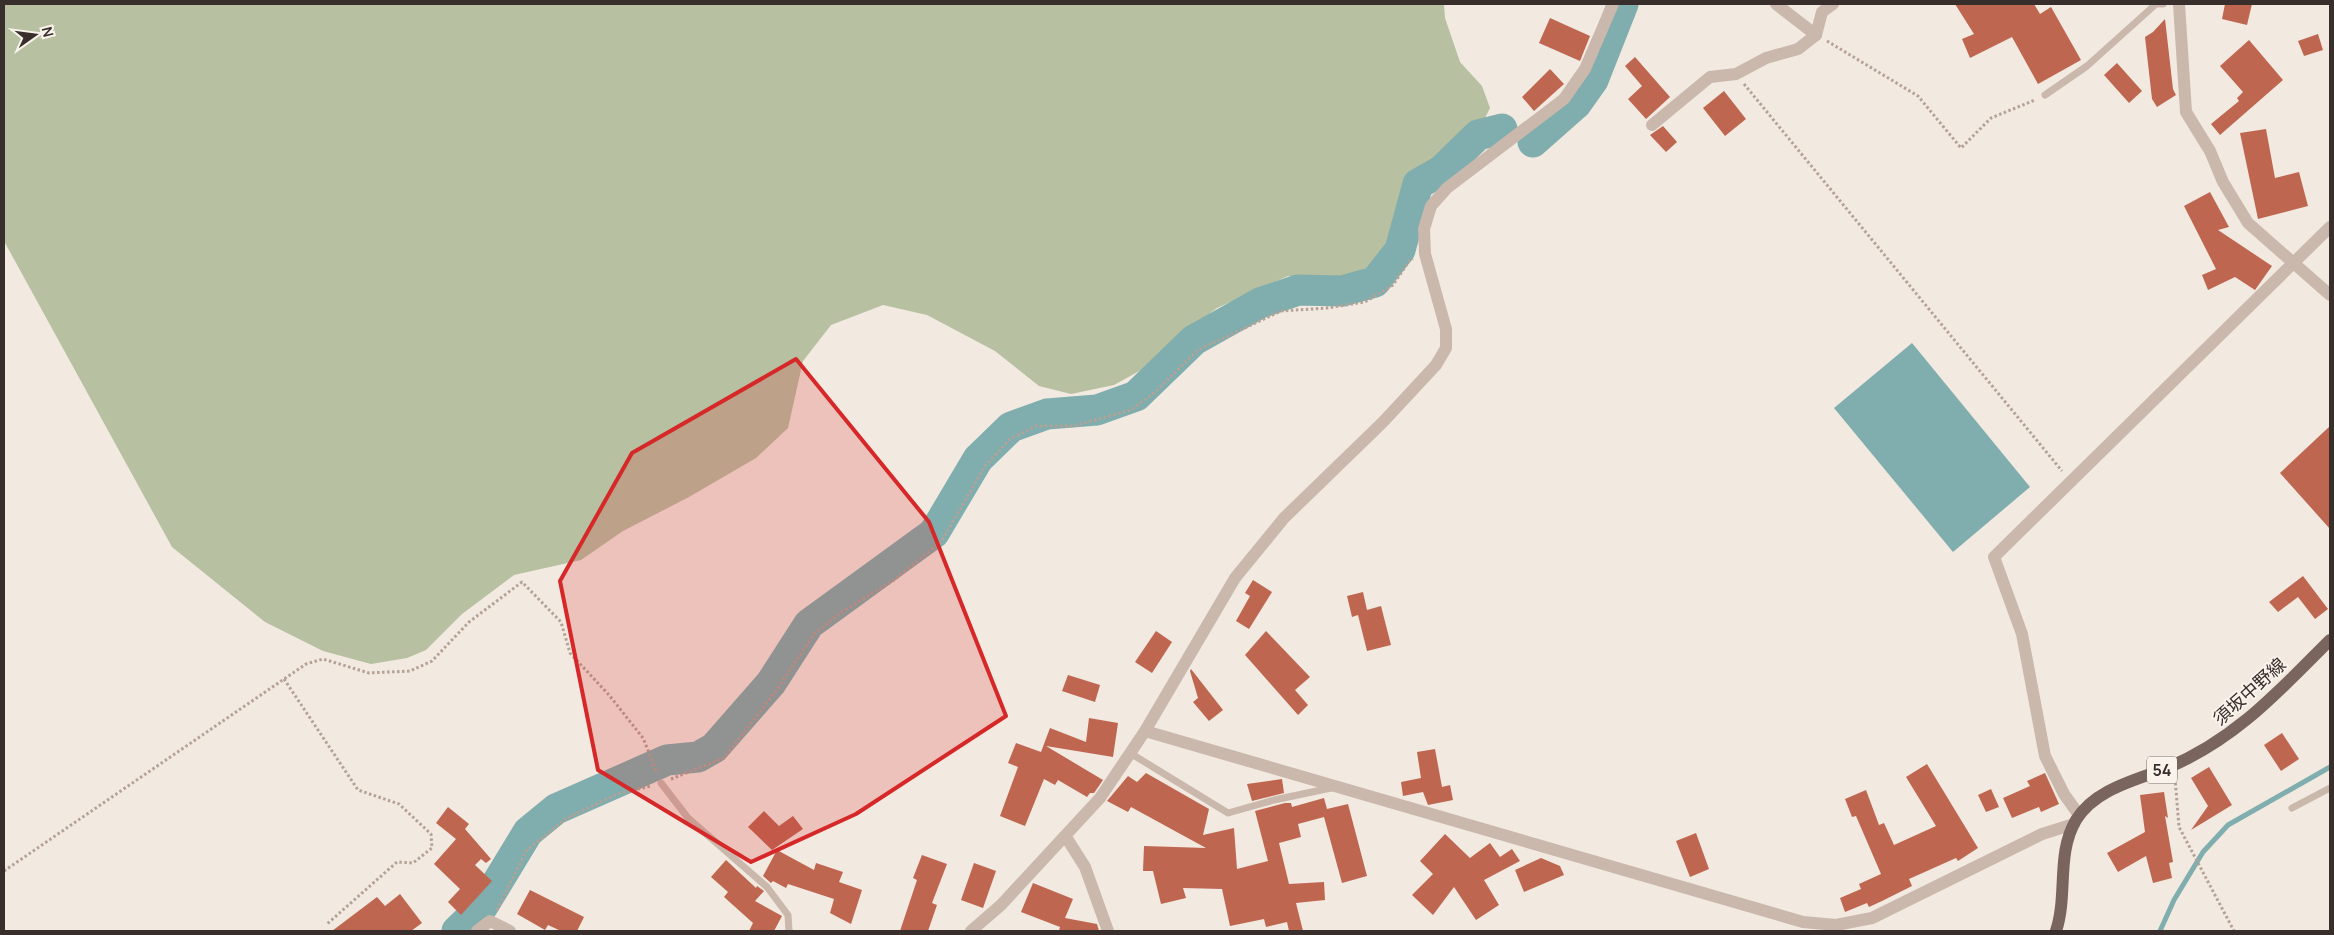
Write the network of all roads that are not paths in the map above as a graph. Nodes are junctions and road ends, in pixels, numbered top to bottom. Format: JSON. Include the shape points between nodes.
{"nodes":[{"id":1,"x":1614,"y":4,"type":"edge"},
{"id":2,"x":1776,"y":4,"type":"edge"},
{"id":3,"x":1833,"y":4,"type":"edge"},
{"id":4,"x":2163,"y":4,"type":"edge"},
{"id":5,"x":2179,"y":4,"type":"edge"},
{"id":6,"x":1816,"y":36,"type":"junction"},
{"id":7,"x":2045,"y":96,"type":"road end"},
{"id":8,"x":1652,"y":125,"type":"dead end"},
{"id":9,"x":2330,"y":226,"type":"edge"},
{"id":10,"x":2293,"y":263,"type":"junction"},
{"id":11,"x":2330,"y":295,"type":"edge"},
{"id":12,"x":2330,"y":640,"type":"edge"},
{"id":13,"x":1145,"y":731,"type":"junction"},
{"id":14,"x":1130,"y":753,"type":"junction"},
{"id":15,"x":661,"y":783,"type":"road end"},
{"id":16,"x":1336,"y":787,"type":"junction"},
{"id":17,"x":2330,"y":788,"type":"edge"},
{"id":18,"x":2292,"y":808,"type":"dead end"},
{"id":19,"x":2077,"y":819,"type":"junction"},
{"id":20,"x":1066,"y":837,"type":"junction"},
{"id":21,"x":1837,"y":928,"type":"edge"},
{"id":22,"x":477,"y":931,"type":"edge"},
{"id":23,"x":510,"y":931,"type":"edge"},
{"id":24,"x":789,"y":931,"type":"edge"},
{"id":25,"x":971,"y":931,"type":"edge"},
{"id":26,"x":1108,"y":931,"type":"edge"},
{"id":27,"x":2056,"y":931,"type":"edge"}],
"edges":[{"from":1,"to":13,"type":"street","via":[[1585,69],[1564,99],[1447,188],[1431,206],[1424,229],[1425,254],[1446,330],[1446,348],[1436,365],[1383,422],[1284,518],[1235,578]]},
{"from":2,"to":6,"type":"street"},
{"from":3,"to":6,"type":"street","via":[[1822,12]]},
{"from":4,"to":7,"type":"lane","via":[[2156,4],[2087,66]]},
{"from":5,"to":10,"type":"street","via":[[2186,112],[2248,223]]},
{"from":6,"to":8,"type":"street","via":[[1798,49],[1766,58],[1736,74],[1710,77]]},
{"from":9,"to":10,"type":"street"},
{"from":10,"to":11,"type":"street"},
{"from":10,"to":19,"type":"street","via":[[1994,557],[2022,634],[2045,756]]},
{"from":12,"to":19,"type":"main road","name":"須坂中野線","number":"54","via":[[2249,720],[2218,742],[2174,765],[2112,789]]},
{"from":13,"to":14,"type":"street"},
{"from":13,"to":16,"type":"street"},
{"from":14,"to":16,"type":"lane","via":[[1228,813]]},
{"from":14,"to":20,"type":"street","via":[[1100,798]]},
{"from":15,"to":24,"type":"lane","via":[[688,818],[767,888],[788,915]]},
{"from":16,"to":21,"type":"street","via":[[1796,920]]},
{"from":17,"to":18,"type":"lane"},
{"from":19,"to":21,"type":"street","via":[[1872,918]]},
{"from":19,"to":27,"type":"main road","via":[[2065,854]]},
{"from":20,"to":25,"type":"street"},
{"from":20,"to":26,"type":"street","via":[[1085,867]]},
{"from":22,"to":23,"type":"street","via":[[490,921]]}]}
